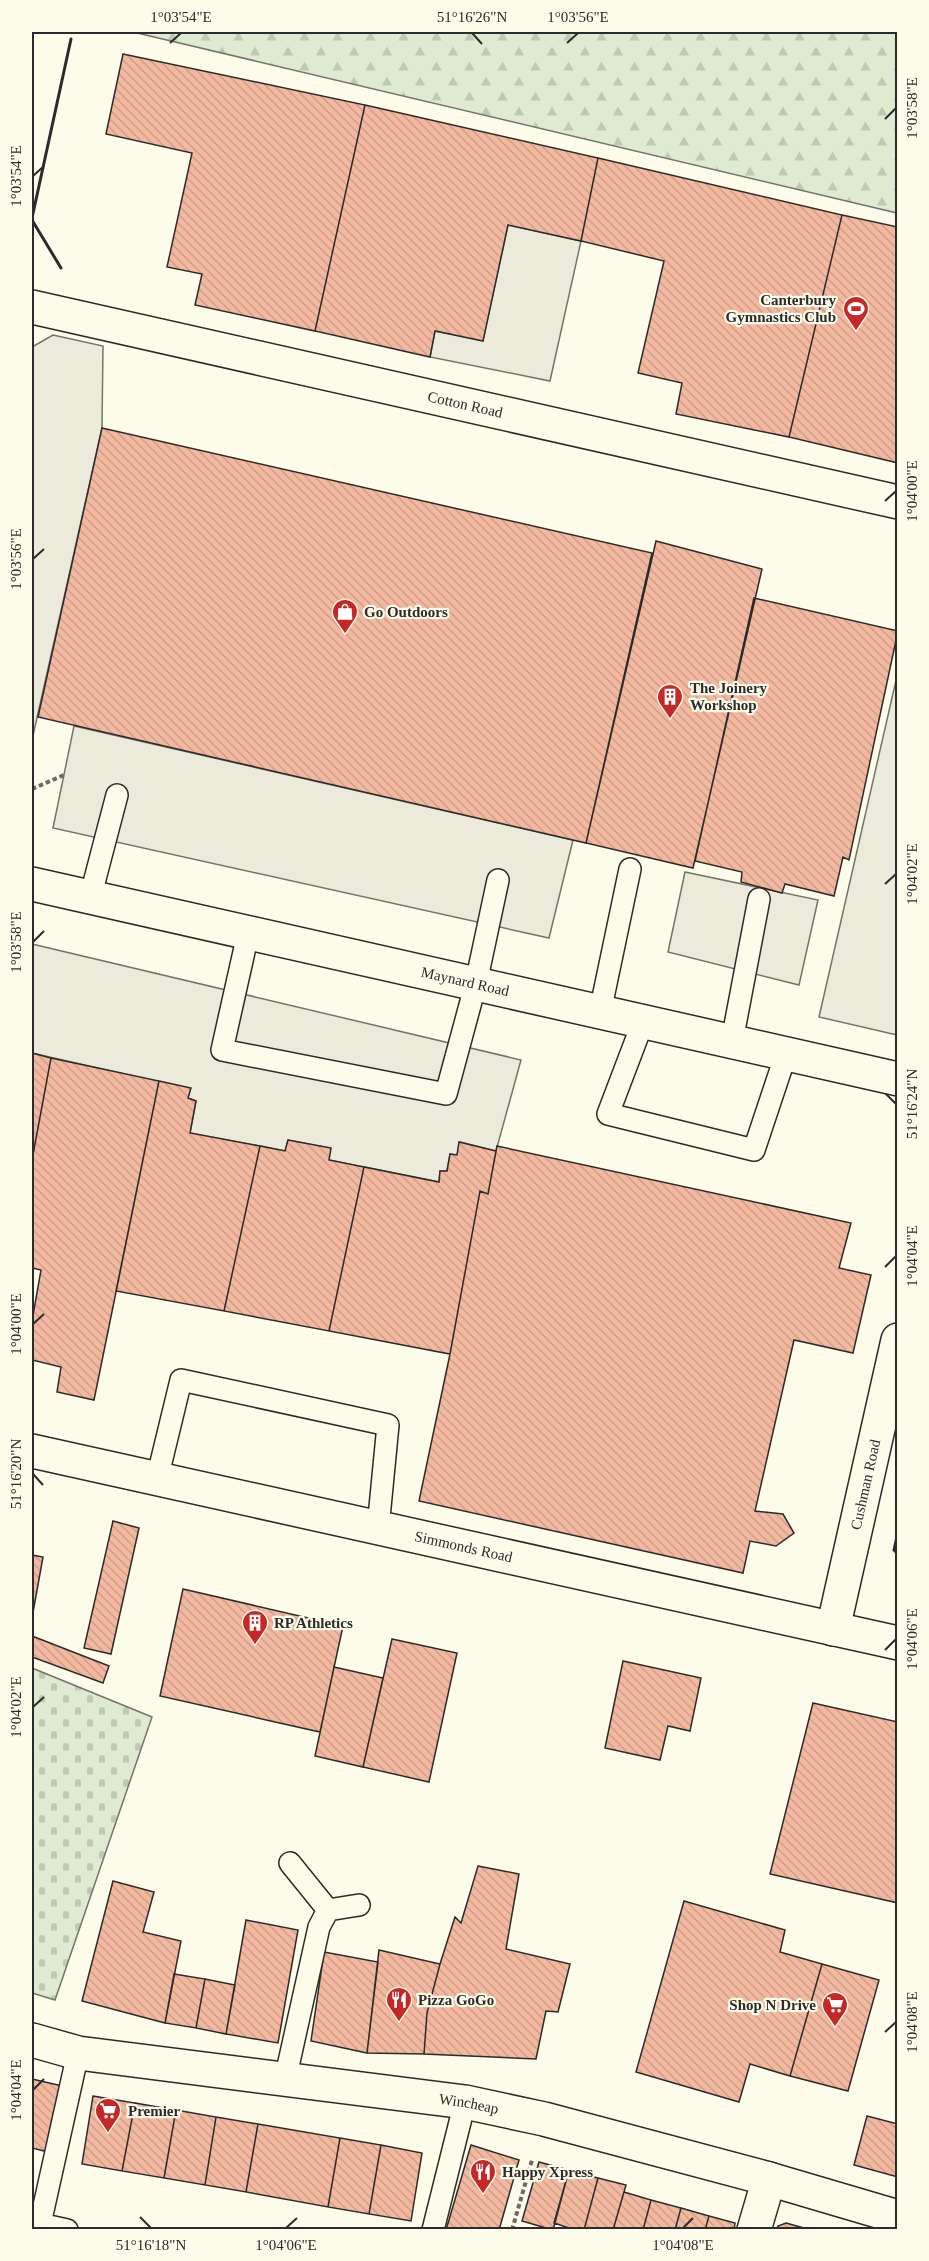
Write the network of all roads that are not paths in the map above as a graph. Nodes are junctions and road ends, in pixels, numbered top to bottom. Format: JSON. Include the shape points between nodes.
{"nodes":[{"id":1,"x":32,"y":307,"type":"edge"},
{"id":2,"x":897,"y":502,"type":"edge"},
{"id":3,"x":117,"y":795,"type":"dead end"},
{"id":4,"x":630,"y":869,"type":"dead end"},
{"id":5,"x":498,"y":880,"type":"dead end"},
{"id":6,"x":32,"y":884,"type":"edge"},
{"id":7,"x":90,"y":898,"type":"junction"},
{"id":8,"x":759,"y":899,"type":"dead end"},
{"id":9,"x":248,"y":934,"type":"junction"},
{"id":10,"x":476,"y":983,"type":"junction"},
{"id":11,"x":600,"y":1012,"type":"junction"},
{"id":12,"x":643,"y":1022,"type":"junction"},
{"id":13,"x":732,"y":1041,"type":"junction"},
{"id":14,"x":786,"y":1054,"type":"junction"},
{"id":15,"x":897,"y":1078,"type":"edge"},
{"id":16,"x":897,"y":1340,"type":"edge"},
{"id":17,"x":32,"y":1451,"type":"edge"},
{"id":18,"x":157,"y":1479,"type":"junction"},
{"id":19,"x":378,"y":1528,"type":"junction"},
{"id":20,"x":833,"y":1629,"type":"junction"},
{"id":21,"x":897,"y":1643,"type":"edge"},
{"id":22,"x":290,"y":1863,"type":"dead end"},
{"id":23,"x":359,"y":1905,"type":"dead end"},
{"id":24,"x":328,"y":1910,"type":"junction"},
{"id":25,"x":32,"y":2040,"type":"edge"},
{"id":26,"x":78,"y":2053,"type":"junction"},
{"id":27,"x":285,"y":2080,"type":"junction"},
{"id":28,"x":465,"y":2102,"type":"junction"},
{"id":29,"x":769,"y":2179,"type":"junction"},
{"id":30,"x":897,"y":2217,"type":"edge"},
{"id":31,"x":67,"y":2229,"type":"edge"},
{"id":32,"x":433,"y":2229,"type":"edge"},
{"id":33,"x":754,"y":2229,"type":"edge"}],
"edges":[{"from":1,"to":2,"type":"main road","name":"Cotton Road"},
{"from":3,"to":7,"type":"lane"},
{"from":4,"to":11,"type":"lane"},
{"from":5,"to":10,"type":"lane"},
{"from":6,"to":7,"type":"main road","name":"Maynard Road"},
{"from":7,"to":9,"type":"main road","name":"Maynard Road"},
{"from":8,"to":13,"type":"lane"},
{"from":9,"to":10,"type":"main road","name":"Maynard Road"},
{"from":9,"to":10,"type":"lane","via":[[222,1050],[446,1094]]},
{"from":10,"to":11,"type":"main road","name":"Maynard Road"},
{"from":11,"to":12,"type":"main road","name":"Maynard Road"},
{"from":12,"to":13,"type":"main road","name":"Maynard Road"},
{"from":12,"to":14,"type":"lane","via":[[608,1114],[754,1150]]},
{"from":13,"to":14,"type":"main road","name":"Maynard Road"},
{"from":14,"to":15,"type":"main road","name":"Maynard Road"},
{"from":16,"to":20,"type":"main road","name":"Cushman Road"},
{"from":17,"to":18,"type":"main road","name":"Simmonds Road"},
{"from":18,"to":19,"type":"main road","name":"Simmonds Road"},
{"from":18,"to":19,"type":"lane","via":[[181,1380],[388,1425]]},
{"from":19,"to":20,"type":"main road","name":"Simmonds Road"},
{"from":20,"to":21,"type":"main road","name":"Simmonds Road"},
{"from":22,"to":24,"type":"lane"},
{"from":23,"to":24,"type":"lane"},
{"from":24,"to":27,"type":"lane","via":[[319,1927]]},
{"from":25,"to":26,"type":"main road","name":"Wincheap"},
{"from":26,"to":27,"type":"main road","name":"Wincheap"},
{"from":26,"to":31,"type":"lane","via":[[40,2224]]},
{"from":27,"to":28,"type":"main road","name":"Wincheap"},
{"from":28,"to":29,"type":"main road","name":"Wincheap"},
{"from":28,"to":32,"type":"lane"},
{"from":29,"to":30,"type":"main road","name":"Wincheap"},
{"from":29,"to":33,"type":"main road"}]}
